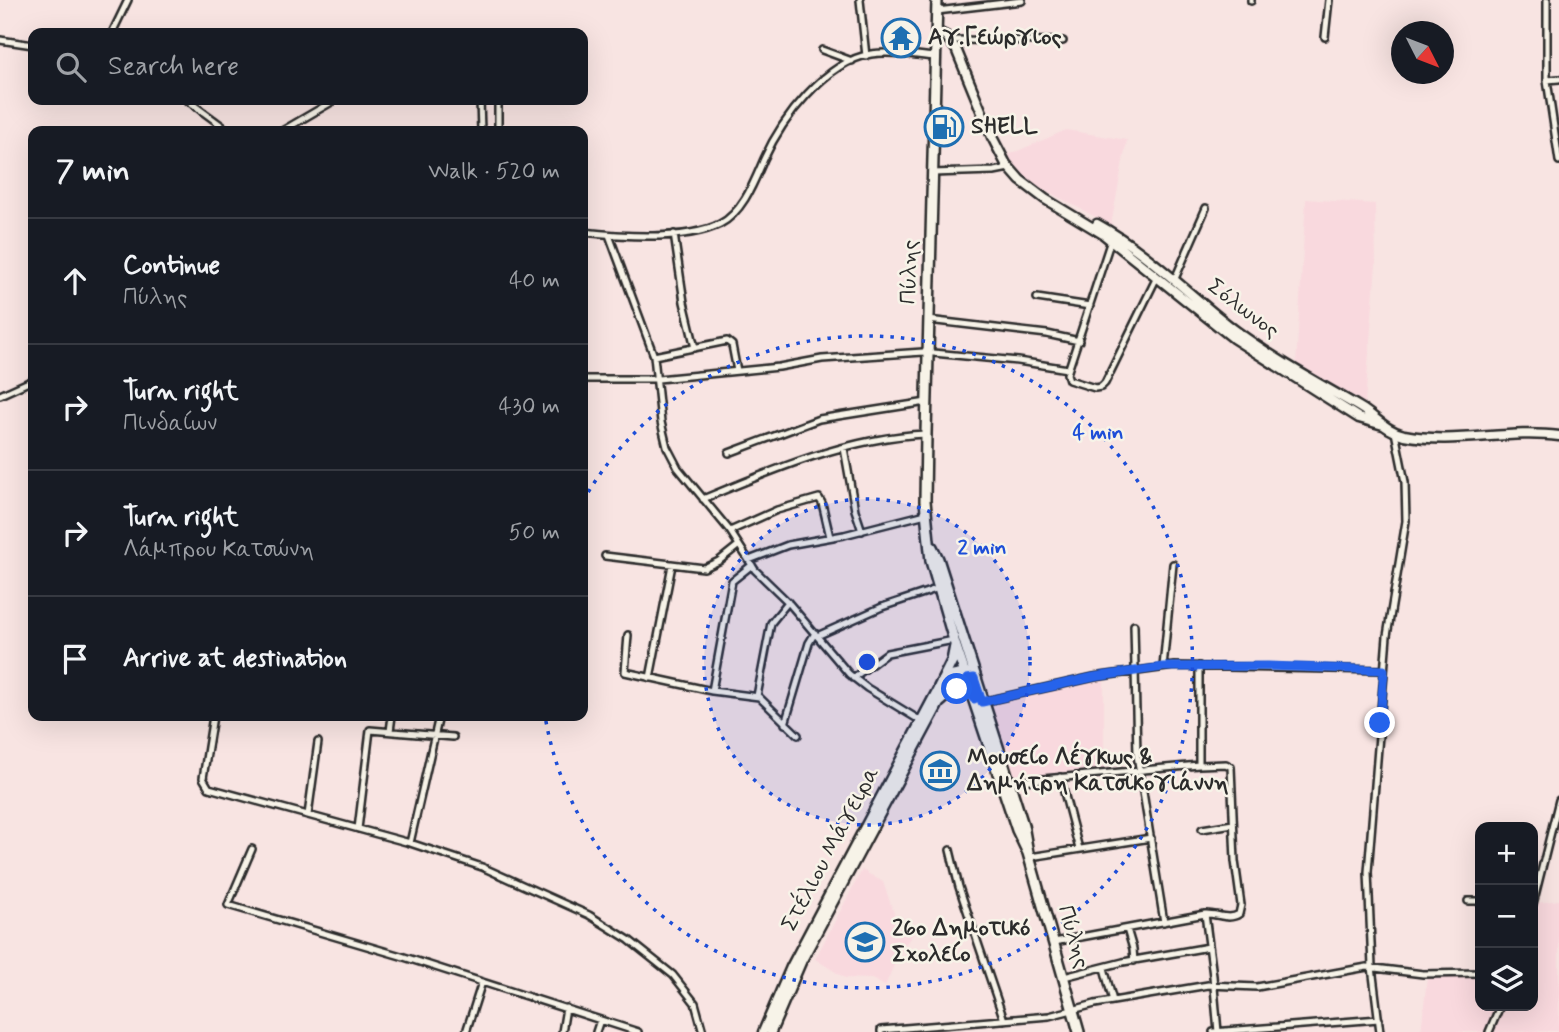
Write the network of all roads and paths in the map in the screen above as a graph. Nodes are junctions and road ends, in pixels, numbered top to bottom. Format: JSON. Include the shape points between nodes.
{"nodes":[{"id":1,"x":128,"y":0,"type":"edge"},
{"id":2,"x":860,"y":0,"type":"edge"},
{"id":3,"x":937,"y":0,"type":"edge"},
{"id":4,"x":1329,"y":0,"type":"edge"},
{"id":5,"x":1547,"y":0,"type":"edge"},
{"id":6,"x":1022,"y":1,"type":"edge"},
{"id":7,"x":937,"y":11,"type":"junction"},
{"id":8,"x":114,"y":28,"type":"edge"},
{"id":9,"x":936,"y":31,"type":"junction"},
{"id":10,"x":1325,"y":37,"type":"dead end"},
{"id":11,"x":0,"y":40,"type":"edge"},
{"id":12,"x":950,"y":40,"type":"junction"},
{"id":13,"x":1063,"y":41,"type":"dead end"},
{"id":14,"x":28,"y":44,"type":"edge"},
{"id":15,"x":822,"y":50,"type":"dead end"},
{"id":16,"x":866,"y":55,"type":"junction"},
{"id":17,"x":935,"y":57,"type":"junction"},
{"id":18,"x":852,"y":61,"type":"junction"},
{"id":19,"x":1559,"y":79,"type":"edge"},
{"id":20,"x":1547,"y":80,"type":"junction"},
{"id":21,"x":194,"y":105,"type":"edge"},
{"id":22,"x":326,"y":105,"type":"edge"},
{"id":23,"x":480,"y":105,"type":"edge"},
{"id":24,"x":498,"y":105,"type":"edge"},
{"id":25,"x":222,"y":126,"type":"edge"},
{"id":26,"x":291,"y":126,"type":"edge"},
{"id":27,"x":481,"y":126,"type":"edge"},
{"id":28,"x":498,"y":126,"type":"edge"},
{"id":29,"x":1559,"y":161,"type":"edge"},
{"id":30,"x":1009,"y":168,"type":"junction"},
{"id":31,"x":932,"y":173,"type":"junction"},
{"id":32,"x":1206,"y":208,"type":"dead end"},
{"id":33,"x":1083,"y":220,"type":"junction"},
{"id":34,"x":588,"y":233,"type":"edge"},
{"id":35,"x":674,"y":234,"type":"junction"},
{"id":36,"x":609,"y":235,"type":"junction"},
{"id":37,"x":1111,"y":240,"type":"junction"},
{"id":38,"x":1157,"y":277,"type":"junction"},
{"id":39,"x":1174,"y":281,"type":"junction"},
{"id":40,"x":1037,"y":299,"type":"dead end"},
{"id":41,"x":1090,"y":306,"type":"junction"},
{"id":42,"x":928,"y":320,"type":"junction"},
{"id":43,"x":1068,"y":339,"type":"junction"},
{"id":44,"x":1079,"y":341,"type":"junction"},
{"id":45,"x":695,"y":348,"type":"junction"},
{"id":46,"x":1076,"y":350,"type":"junction"},
{"id":47,"x":928,"y":352,"type":"junction"},
{"id":48,"x":654,"y":356,"type":"junction"},
{"id":49,"x":1068,"y":369,"type":"junction"},
{"id":50,"x":737,"y":371,"type":"junction"},
{"id":51,"x":588,"y":379,"type":"edge"},
{"id":52,"x":658,"y":379,"type":"junction"},
{"id":53,"x":28,"y":382,"type":"edge"},
{"id":54,"x":0,"y":395,"type":"edge"},
{"id":55,"x":927,"y":402,"type":"junction"},
{"id":56,"x":1383,"y":425,"type":"junction"},
{"id":57,"x":1395,"y":432,"type":"junction"},
{"id":58,"x":926,"y":434,"type":"junction"},
{"id":59,"x":1559,"y":436,"type":"edge"},
{"id":60,"x":844,"y":448,"type":"junction"},
{"id":61,"x":729,"y":453,"type":"dead end"},
{"id":62,"x":703,"y":499,"type":"junction"},
{"id":63,"x":926,"y":514,"type":"junction"},
{"id":64,"x":730,"y":531,"type":"junction"},
{"id":65,"x":862,"y":531,"type":"junction"},
{"id":66,"x":830,"y":537,"type":"junction"},
{"id":67,"x":739,"y":545,"type":"junction"},
{"id":68,"x":931,"y":546,"type":"junction"},
{"id":69,"x":605,"y":556,"type":"dead end"},
{"id":70,"x":750,"y":563,"type":"junction"},
{"id":71,"x":1173,"y":564,"type":"dead end"},
{"id":72,"x":672,"y":565,"type":"junction"},
{"id":73,"x":939,"y":588,"type":"junction"},
{"id":74,"x":788,"y":602,"type":"junction"},
{"id":75,"x":1134,"y":625,"type":"dead end"},
{"id":76,"x":628,"y":635,"type":"dead end"},
{"id":77,"x":816,"y":635,"type":"junction"},
{"id":78,"x":955,"y":642,"type":"junction"},
{"id":79,"x":1199,"y":666,"type":"junction"},
{"id":80,"x":1163,"y":667,"type":"junction"},
{"id":81,"x":1384,"y":670,"type":"junction"},
{"id":82,"x":1136,"y":671,"type":"junction"},
{"id":83,"x":970,"y":675,"type":"junction"},
{"id":84,"x":650,"y":678,"type":"junction"},
{"id":85,"x":853,"y":678,"type":"junction"},
{"id":86,"x":939,"y":687,"type":"junction"},
{"id":87,"x":712,"y":691,"type":"junction"},
{"id":88,"x":757,"y":696,"type":"junction"},
{"id":89,"x":941,"y":701,"type":"junction"},
{"id":90,"x":978,"y":701,"type":"junction"},
{"id":91,"x":212,"y":721,"type":"edge"},
{"id":92,"x":391,"y":721,"type":"edge"},
{"id":93,"x":438,"y":721,"type":"edge"},
{"id":94,"x":921,"y":721,"type":"junction"},
{"id":95,"x":785,"y":724,"type":"junction"},
{"id":96,"x":390,"y":732,"type":"junction"},
{"id":97,"x":798,"y":735,"type":"dead end"},
{"id":98,"x":435,"y":736,"type":"junction"},
{"id":99,"x":453,"y":737,"type":"dead end"},
{"id":100,"x":318,"y":742,"type":"dead end"},
{"id":101,"x":1199,"y":765,"type":"junction"},
{"id":102,"x":1138,"y":770,"type":"junction"},
{"id":103,"x":1060,"y":777,"type":"junction"},
{"id":104,"x":1005,"y":782,"type":"junction"},
{"id":105,"x":1559,"y":800,"type":"edge"},
{"id":106,"x":307,"y":815,"type":"junction"},
{"id":107,"x":1233,"y":824,"type":"junction"},
{"id":108,"x":358,"y":829,"type":"junction"},
{"id":109,"x":1202,"y":830,"type":"dead end"},
{"id":110,"x":1151,"y":838,"type":"junction"},
{"id":111,"x":410,"y":843,"type":"junction"},
{"id":112,"x":252,"y":849,"type":"dead end"},
{"id":113,"x":1079,"y":849,"type":"junction"},
{"id":114,"x":950,"y":850,"type":"dead end"},
{"id":115,"x":1029,"y":855,"type":"junction"},
{"id":116,"x":1537,"y":885,"type":"edge"},
{"id":117,"x":1468,"y":901,"type":"dead end"},
{"id":118,"x":1475,"y":901,"type":"edge"},
{"id":119,"x":1205,"y":914,"type":"junction"},
{"id":120,"x":1164,"y":922,"type":"junction"},
{"id":121,"x":1127,"y":929,"type":"junction"},
{"id":122,"x":1054,"y":942,"type":"junction"},
{"id":123,"x":1209,"y":947,"type":"junction"},
{"id":124,"x":1134,"y":961,"type":"junction"},
{"id":125,"x":1372,"y":967,"type":"junction"},
{"id":126,"x":1104,"y":968,"type":"junction"},
{"id":127,"x":1475,"y":973,"type":"edge"},
{"id":128,"x":1064,"y":977,"type":"junction"},
{"id":129,"x":482,"y":982,"type":"junction"},
{"id":130,"x":1214,"y":985,"type":"junction"},
{"id":131,"x":1113,"y":1001,"type":"junction"},
{"id":132,"x":566,"y":1008,"type":"junction"},
{"id":133,"x":1073,"y":1010,"type":"junction"},
{"id":134,"x":1498,"y":1011,"type":"edge"},
{"id":135,"x":1379,"y":1019,"type":"junction"},
{"id":136,"x":600,"y":1020,"type":"junction"},
{"id":137,"x":1003,"y":1020,"type":"junction"},
{"id":138,"x":1279,"y":1029,"type":"edge"},
{"id":139,"x":881,"y":1031,"type":"edge"},
{"id":140,"x":466,"y":1032,"type":"edge"},
{"id":141,"x":562,"y":1032,"type":"edge"},
{"id":142,"x":596,"y":1032,"type":"edge"},
{"id":143,"x":638,"y":1032,"type":"edge"},
{"id":144,"x":703,"y":1032,"type":"edge"},
{"id":145,"x":763,"y":1032,"type":"edge"},
{"id":146,"x":771,"y":1032,"type":"edge"},
{"id":147,"x":1079,"y":1032,"type":"edge"},
{"id":148,"x":1216,"y":1032,"type":"edge"},
{"id":149,"x":1380,"y":1032,"type":"edge"},
{"id":150,"x":1489,"y":1032,"type":"edge"}],
"edges":[{"from":1,"to":8,"type":"street"},
{"from":2,"to":16,"type":"street"},
{"from":3,"to":7,"type":"main road","name":"Πύλης"},
{"from":4,"to":10,"type":"street"},
{"from":5,"to":20,"type":"street"},
{"from":6,"to":7,"type":"street"},
{"from":7,"to":9,"type":"main road","name":"Πύλης"},
{"from":9,"to":12,"type":"street"},
{"from":9,"to":17,"type":"main road","name":"Πύλης"},
{"from":11,"to":14,"type":"street"},
{"from":12,"to":13,"type":"street"},
{"from":12,"to":30,"type":"street","name":"Σόλωνος"},
{"from":15,"to":18,"type":"street"},
{"from":16,"to":17,"type":"street"},
{"from":16,"to":18,"type":"street"},
{"from":17,"to":31,"type":"main road","name":"Πύλης"},
{"from":18,"to":35,"type":"street","via":[[819,84],[789,116],[731,216],[707,229]]},
{"from":19,"to":20,"type":"street"},
{"from":20,"to":29,"type":"street"},
{"from":21,"to":25,"type":"street"},
{"from":22,"to":26,"type":"street"},
{"from":23,"to":27,"type":"street"},
{"from":24,"to":28,"type":"street"},
{"from":30,"to":31,"type":"street"},
{"from":30,"to":33,"type":"street","name":"Σόλωνος","via":[[1034,192]]},
{"from":31,"to":42,"type":"main road","name":"Πύλης"},
{"from":32,"to":39,"type":"street"},
{"from":33,"to":37,"type":"street","name":"Σόλωνος"},
{"from":33,"to":39,"type":"street","name":"Σόλωνος","via":[[1127,243]]},
{"from":34,"to":36,"type":"street"},
{"from":35,"to":36,"type":"street"},
{"from":35,"to":45,"type":"street"},
{"from":36,"to":48,"type":"street"},
{"from":37,"to":38,"type":"street","name":"Σόλωνος"},
{"from":37,"to":41,"type":"street"},
{"from":38,"to":49,"type":"street","via":[[1105,383],[1095,388],[1072,381],[1067,378]]},
{"from":38,"to":56,"type":"street","name":"Σόλωνος","via":[[1233,338],[1359,418]]},
{"from":39,"to":56,"type":"street","name":"Σόλωνος","via":[[1258,347]]},
{"from":40,"to":41,"type":"street"},
{"from":41,"to":44,"type":"street"},
{"from":42,"to":43,"type":"street"},
{"from":42,"to":47,"type":"main road","name":"Πύλης"},
{"from":43,"to":44,"type":"street"},
{"from":43,"to":46,"type":"street"},
{"from":44,"to":46,"type":"street"},
{"from":45,"to":48,"type":"street"},
{"from":45,"to":50,"type":"street","via":[[731,342]]},
{"from":46,"to":49,"type":"street"},
{"from":47,"to":49,"type":"street"},
{"from":47,"to":50,"type":"street","via":[[822,359]]},
{"from":47,"to":55,"type":"main road","name":"Πύλης"},
{"from":48,"to":52,"type":"street"},
{"from":50,"to":52,"type":"street"},
{"from":51,"to":52,"type":"street"},
{"from":52,"to":62,"type":"street","via":[[667,447]]},
{"from":53,"to":54,"type":"street"},
{"from":55,"to":58,"type":"main road","name":"Πύλης"},
{"from":55,"to":61,"type":"street","via":[[819,419]]},
{"from":56,"to":57,"type":"street","name":"Σόλωνος"},
{"from":57,"to":59,"type":"street","name":"Σόλωνος","via":[[1443,437]]},
{"from":57,"to":81,"type":"street","via":[[1406,515]]},
{"from":58,"to":60,"type":"street"},
{"from":58,"to":63,"type":"main road","name":"Πύλης"},
{"from":60,"to":62,"type":"street"},
{"from":60,"to":65,"type":"street"},
{"from":62,"to":64,"type":"street"},
{"from":63,"to":65,"type":"street"},
{"from":63,"to":68,"type":"main road","name":"Πύλης"},
{"from":64,"to":66,"type":"street","via":[[819,498]]},
{"from":64,"to":67,"type":"street"},
{"from":65,"to":66,"type":"street"},
{"from":66,"to":70,"type":"street","via":[[788,545]]},
{"from":67,"to":70,"type":"street"},
{"from":67,"to":72,"type":"street","via":[[709,567]]},
{"from":68,"to":73,"type":"main road","name":"Πύλης"},
{"from":68,"to":83,"type":"main road","name":"Πύλης"},
{"from":69,"to":72,"type":"street"},
{"from":70,"to":74,"type":"street"},
{"from":70,"to":87,"type":"street","via":[[732,581]]},
{"from":71,"to":80,"type":"street"},
{"from":72,"to":84,"type":"street"},
{"from":73,"to":77,"type":"street"},
{"from":73,"to":78,"type":"main road","name":"Πύλης"},
{"from":74,"to":77,"type":"street"},
{"from":74,"to":88,"type":"street","via":[[771,623]]},
{"from":75,"to":82,"type":"street"},
{"from":76,"to":84,"type":"street","via":[[625,672]]},
{"from":77,"to":85,"type":"street"},
{"from":77,"to":95,"type":"street","via":[[809,643]]},
{"from":78,"to":83,"type":"main road","name":"Πύλης"},
{"from":78,"to":85,"type":"street","via":[[887,653]]},
{"from":78,"to":86,"type":"main road","via":[[952,661]]},
{"from":79,"to":80,"type":"street"},
{"from":79,"to":81,"type":"street"},
{"from":79,"to":101,"type":"street"},
{"from":80,"to":82,"type":"street"},
{"from":81,"to":125,"type":"street","via":[[1368,873]]},
{"from":82,"to":90,"type":"street"},
{"from":82,"to":102,"type":"street"},
{"from":83,"to":86,"type":"street","via":[[951,676]]},
{"from":83,"to":89,"type":"street","via":[[950,686]]},
{"from":83,"to":90,"type":"main road","name":"Πύλης"},
{"from":84,"to":87,"type":"street"},
{"from":85,"to":94,"type":"street"},
{"from":86,"to":94,"type":"street","name":"Στέλιου Μάγειρα"},
{"from":87,"to":88,"type":"street"},
{"from":88,"to":95,"type":"street"},
{"from":89,"to":90,"type":"main road","via":[[960,688]]},
{"from":89,"to":146,"type":"street","name":"Στέλιου Μάγειρα","via":[[802,960]]},
{"from":90,"to":104,"type":"main road","name":"Πύλης"},
{"from":91,"to":106,"type":"street","via":[[203,778],[206,785]]},
{"from":92,"to":96,"type":"street"},
{"from":93,"to":98,"type":"street"},
{"from":94,"to":145,"type":"street","name":"Στέλιου Μάγειρα","via":[[791,967]]},
{"from":95,"to":97,"type":"street"},
{"from":96,"to":98,"type":"street"},
{"from":96,"to":108,"type":"street","via":[[370,730]]},
{"from":98,"to":99,"type":"street"},
{"from":98,"to":111,"type":"street"},
{"from":100,"to":106,"type":"street"},
{"from":101,"to":102,"type":"street"},
{"from":101,"to":107,"type":"street","via":[[1230,766]]},
{"from":102,"to":103,"type":"street"},
{"from":102,"to":110,"type":"street"},
{"from":103,"to":104,"type":"street"},
{"from":103,"to":113,"type":"street"},
{"from":104,"to":115,"type":"main road","name":"Πύλης"},
{"from":105,"to":116,"type":"street"},
{"from":106,"to":108,"type":"street"},
{"from":107,"to":109,"type":"street"},
{"from":107,"to":119,"type":"street","via":[[1240,913],[1231,917]]},
{"from":108,"to":111,"type":"street"},
{"from":110,"to":113,"type":"street"},
{"from":110,"to":120,"type":"street"},
{"from":111,"to":144,"type":"street","via":[[482,867],[602,922],[681,983],[695,1003]]},
{"from":112,"to":129,"type":"street","via":[[228,905]]},
{"from":113,"to":115,"type":"street"},
{"from":114,"to":137,"type":"street"},
{"from":115,"to":122,"type":"main road","name":"Πύλης"},
{"from":117,"to":118,"type":"street"},
{"from":119,"to":120,"type":"street"},
{"from":119,"to":123,"type":"street"},
{"from":120,"to":121,"type":"street"},
{"from":121,"to":122,"type":"street"},
{"from":121,"to":124,"type":"street"},
{"from":122,"to":128,"type":"main road","name":"Πύλης"},
{"from":123,"to":124,"type":"street"},
{"from":123,"to":130,"type":"street"},
{"from":124,"to":126,"type":"street"},
{"from":125,"to":127,"type":"street","via":[[1423,974]]},
{"from":125,"to":130,"type":"street","via":[[1257,987]]},
{"from":125,"to":135,"type":"street"},
{"from":126,"to":128,"type":"street"},
{"from":126,"to":131,"type":"street"},
{"from":128,"to":133,"type":"main road","name":"Πύλης"},
{"from":129,"to":132,"type":"street"},
{"from":129,"to":140,"type":"street"},
{"from":130,"to":131,"type":"street"},
{"from":130,"to":148,"type":"street"},
{"from":131,"to":133,"type":"street"},
{"from":132,"to":136,"type":"street"},
{"from":132,"to":141,"type":"street"},
{"from":133,"to":137,"type":"street"},
{"from":133,"to":147,"type":"main road","name":"Πύλης"},
{"from":134,"to":150,"type":"street"},
{"from":135,"to":138,"type":"street"},
{"from":135,"to":149,"type":"street"},
{"from":136,"to":142,"type":"street"},
{"from":136,"to":143,"type":"street"},
{"from":137,"to":139,"type":"street"},
{"from":138,"to":148,"type":"street"}]}
